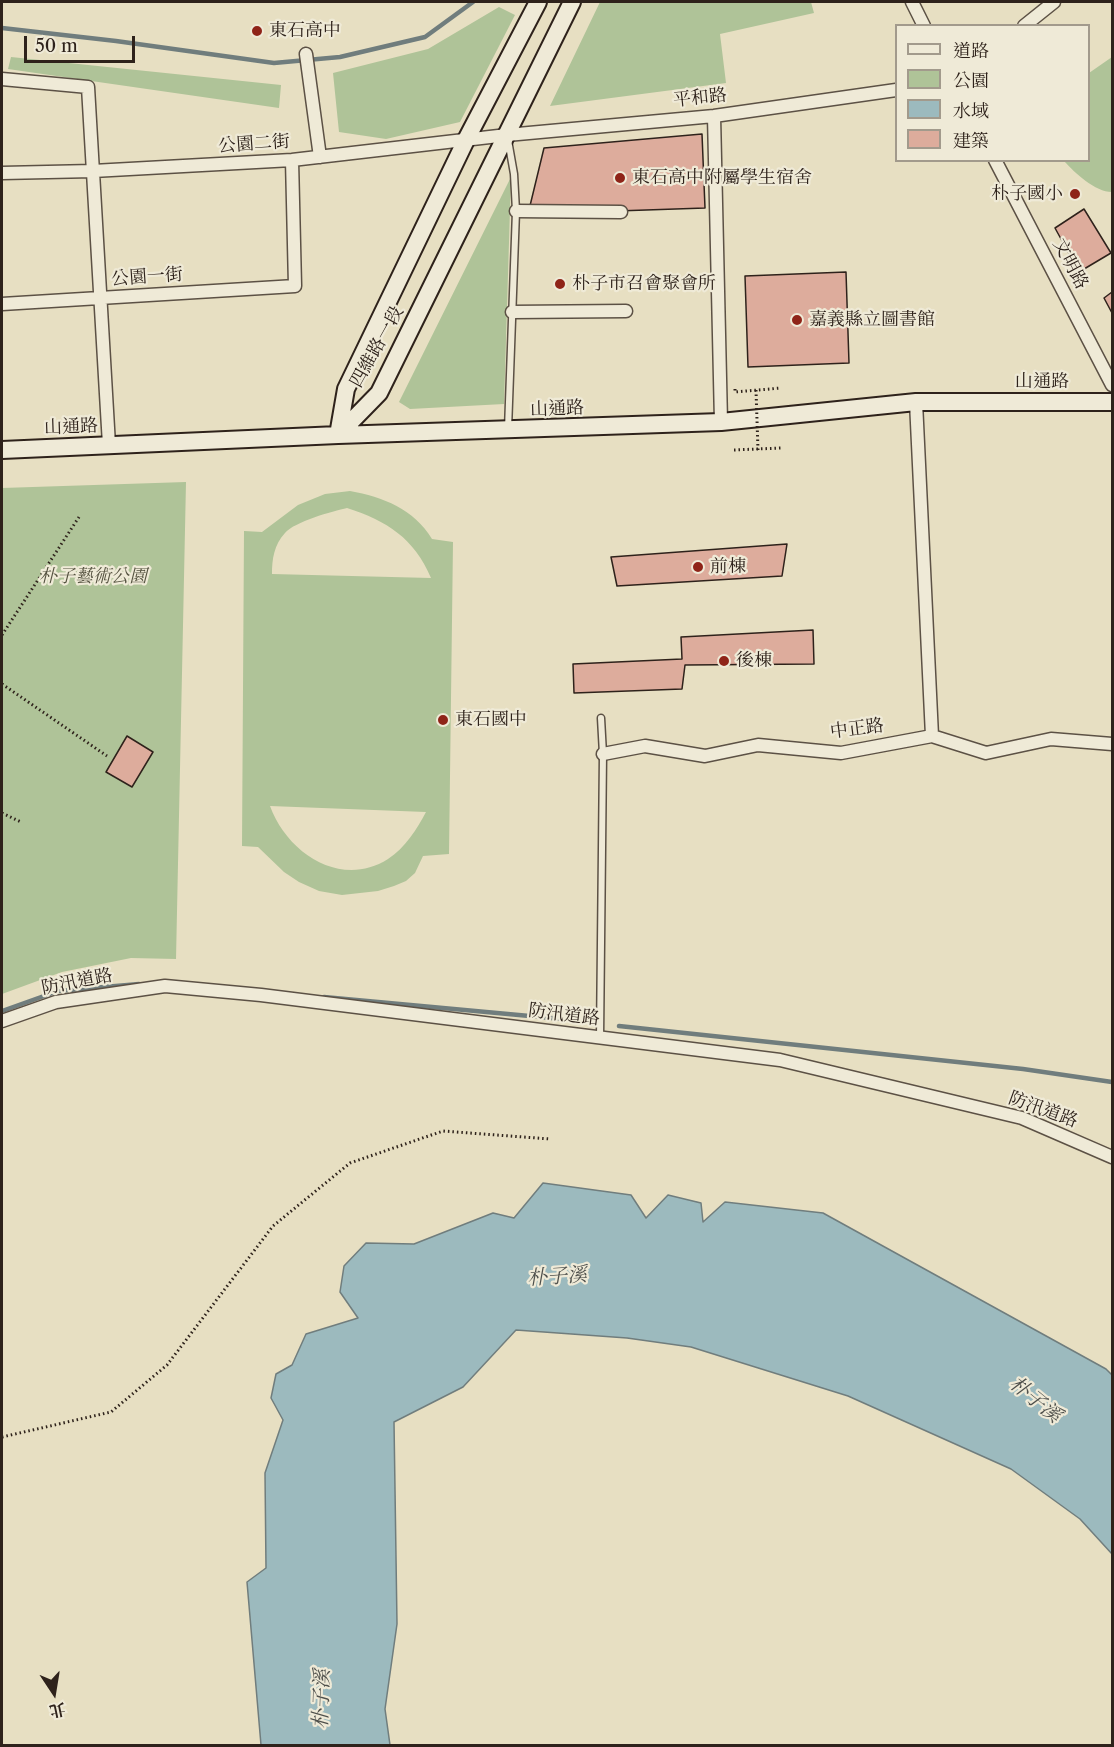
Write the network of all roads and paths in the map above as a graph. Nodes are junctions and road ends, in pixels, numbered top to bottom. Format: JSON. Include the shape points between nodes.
{"nodes":[{"id":1,"x":538,"y":2,"type":"edge"},
{"id":2,"x":572,"y":2,"type":"edge"},
{"id":3,"x":912,"y":2,"type":"edge"},
{"id":4,"x":1054,"y":2,"type":"edge"},
{"id":5,"x":923,"y":24,"type":"edge"},
{"id":6,"x":1026,"y":24,"type":"edge"},
{"id":7,"x":306,"y":54,"type":"dead end"},
{"id":8,"x":2,"y":79,"type":"edge"},
{"id":9,"x":895,"y":90,"type":"edge"},
{"id":10,"x":714,"y":116,"type":"junction"},
{"id":11,"x":507,"y":135,"type":"junction"},
{"id":12,"x":466,"y":140,"type":"junction"},
{"id":13,"x":320,"y":157,"type":"junction"},
{"id":14,"x":292,"y":160,"type":"junction"},
{"id":15,"x":996,"y":162,"type":"edge"},
{"id":16,"x":93,"y":171,"type":"junction"},
{"id":17,"x":2,"y":173,"type":"edge"},
{"id":18,"x":516,"y":212,"type":"junction"},
{"id":19,"x":621,"y":212,"type":"dead end"},
{"id":20,"x":100,"y":298,"type":"junction"},
{"id":21,"x":2,"y":304,"type":"edge"},
{"id":22,"x":626,"y":311,"type":"dead end"},
{"id":23,"x":512,"y":312,"type":"junction"},
{"id":24,"x":1113,"y":385,"type":"edge"},
{"id":25,"x":781,"y":388,"type":"dead end"},
{"id":26,"x":756,"y":390,"type":"junction"},
{"id":27,"x":735,"y":392,"type":"dead end"},
{"id":28,"x":916,"y":402,"type":"junction"},
{"id":29,"x":1113,"y":402,"type":"edge"},
{"id":30,"x":721,"y":422,"type":"junction"},
{"id":31,"x":508,"y":430,"type":"junction"},
{"id":32,"x":338,"y":435,"type":"junction"},
{"id":33,"x":109,"y":445,"type":"junction"},
{"id":34,"x":781,"y":448,"type":"dead end"},
{"id":35,"x":2,"y":450,"type":"edge"},
{"id":36,"x":734,"y":450,"type":"dead end"},
{"id":37,"x":758,"y":450,"type":"junction"},
{"id":38,"x":78,"y":517,"type":"dead end"},
{"id":39,"x":2,"y":635,"type":"edge"},
{"id":40,"x":2,"y":684,"type":"edge"},
{"id":41,"x":601,"y":718,"type":"dead end"},
{"id":42,"x":932,"y":736,"type":"junction"},
{"id":43,"x":1113,"y":744,"type":"edge"},
{"id":44,"x":603,"y":754,"type":"junction"},
{"id":45,"x":107,"y":756,"type":"dead end"},
{"id":46,"x":2,"y":813,"type":"edge"},
{"id":47,"x":21,"y":822,"type":"dead end"},
{"id":48,"x":2,"y":1021,"type":"edge"},
{"id":49,"x":600,"y":1037,"type":"junction"},
{"id":50,"x":550,"y":1140,"type":"dead end"},
{"id":51,"x":1113,"y":1157,"type":"edge"},
{"id":52,"x":2,"y":1437,"type":"edge"}],
"edges":[{"from":1,"to":12,"type":"main road","name":"四維路一段"},
{"from":2,"to":11,"type":"main road","name":"四維路一段"},
{"from":3,"to":5,"type":"street"},
{"from":4,"to":6,"type":"street"},
{"from":7,"to":13,"type":"street"},
{"from":8,"to":16,"type":"street","via":[[88,87]]},
{"from":9,"to":10,"type":"street","name":"平和路"},
{"from":10,"to":11,"type":"street","name":"平和路"},
{"from":10,"to":30,"type":"street"},
{"from":11,"to":12,"type":"street","name":"公園二街"},
{"from":11,"to":18,"type":"lane"},
{"from":11,"to":32,"type":"main road","name":"四維路一段","via":[[379,393]]},
{"from":12,"to":13,"type":"street","name":"公園二街"},
{"from":12,"to":32,"type":"main road","name":"四維路一段","via":[[346,389]]},
{"from":13,"to":14,"type":"street","name":"公園二街"},
{"from":14,"to":16,"type":"street","name":"公園二街"},
{"from":14,"to":20,"type":"street","name":"公園一街","via":[[295,286]]},
{"from":15,"to":24,"type":"street","name":"文明路"},
{"from":16,"to":17,"type":"street","name":"公園二街"},
{"from":16,"to":20,"type":"street"},
{"from":18,"to":19,"type":"street"},
{"from":18,"to":23,"type":"lane"},
{"from":20,"to":21,"type":"street","name":"公園一街"},
{"from":20,"to":33,"type":"street"},
{"from":22,"to":23,"type":"street"},
{"from":23,"to":31,"type":"lane"},
{"from":25,"to":26,"type":"path"},
{"from":26,"to":27,"type":"path"},
{"from":26,"to":37,"type":"path","bridge":true},
{"from":28,"to":29,"type":"main road","name":"山通路"},
{"from":28,"to":30,"type":"main road","name":"山通路"},
{"from":28,"to":42,"type":"street"},
{"from":30,"to":31,"type":"main road","name":"山通路"},
{"from":31,"to":32,"type":"main road","name":"山通路"},
{"from":32,"to":33,"type":"main road","name":"山通路"},
{"from":33,"to":35,"type":"main road","name":"山通路"},
{"from":34,"to":37,"type":"path"},
{"from":36,"to":37,"type":"path"},
{"from":38,"to":39,"type":"path"},
{"from":40,"to":45,"type":"path"},
{"from":41,"to":44,"type":"lane"},
{"from":42,"to":43,"type":"street","name":"中正路","via":[[986,753],[1051,739]]},
{"from":42,"to":44,"type":"street","name":"中正路","via":[[841,753],[758,745],[705,756],[645,746]]},
{"from":44,"to":49,"type":"lane"},
{"from":46,"to":47,"type":"path"},
{"from":48,"to":49,"type":"street","name":"防汛道路","via":[[56,1002],[165,986]]},
{"from":49,"to":51,"type":"street","name":"防汛道路","via":[[780,1060],[1022,1118]]},
{"from":50,"to":52,"type":"path","via":[[443,1131],[350,1163],[273,1226],[167,1365],[111,1412]]}]}
